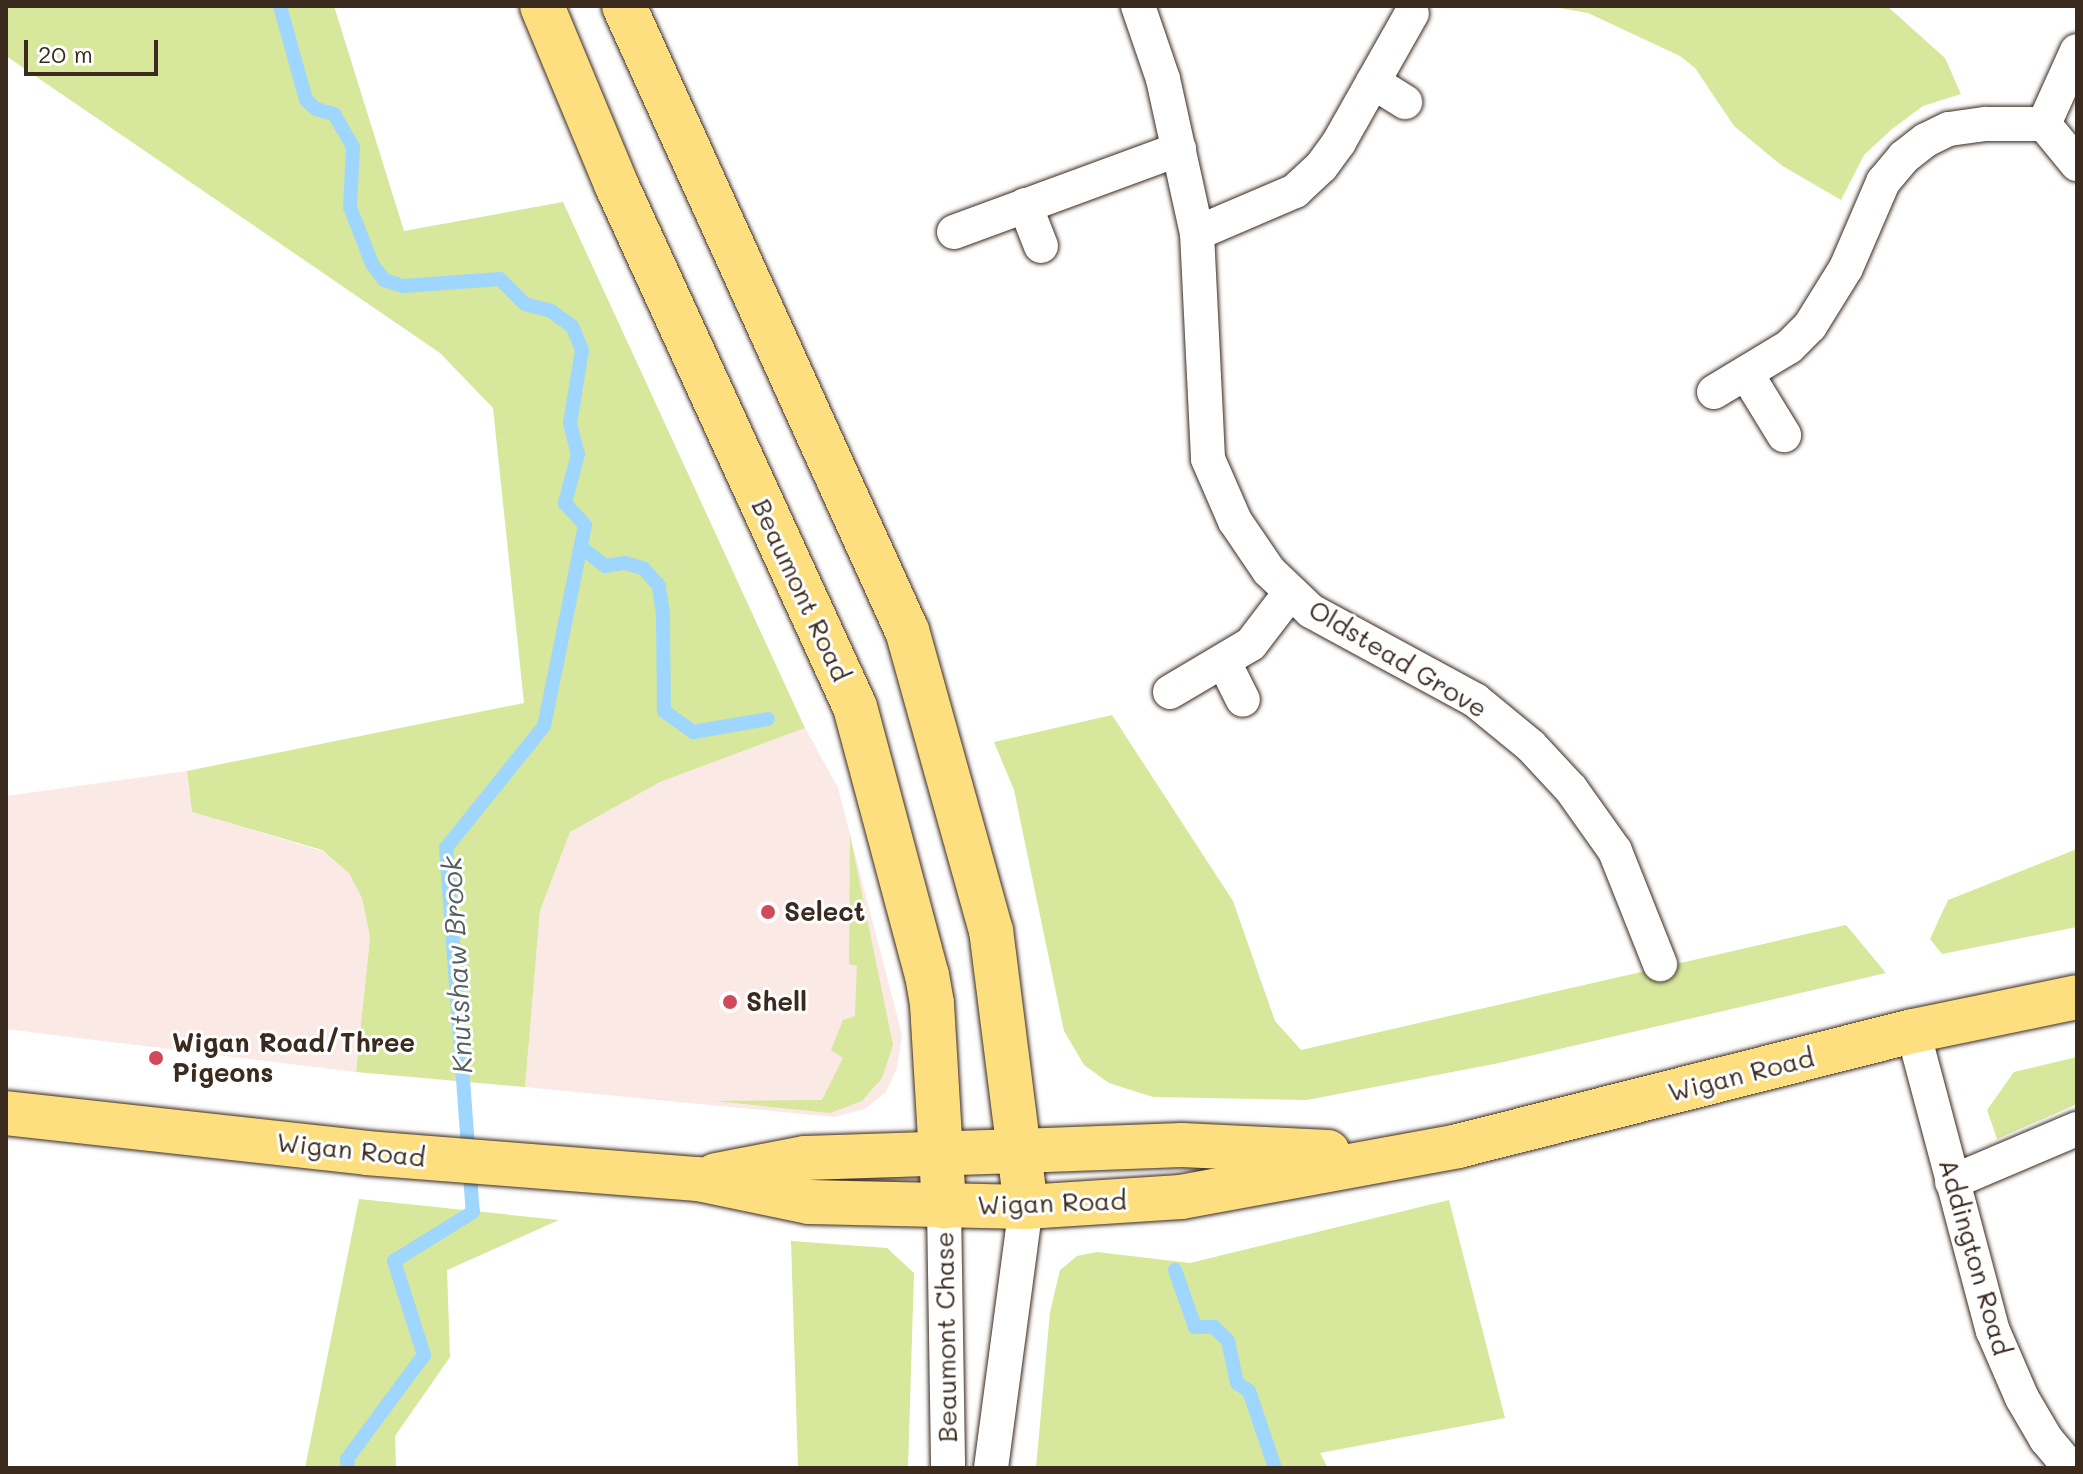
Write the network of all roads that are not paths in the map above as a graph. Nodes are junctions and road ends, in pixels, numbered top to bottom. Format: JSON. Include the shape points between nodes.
{"nodes":[{"id":1,"x":542,"y":6,"type":"edge"},
{"id":2,"x":624,"y":6,"type":"edge"},
{"id":3,"x":1138,"y":6,"type":"edge"},
{"id":4,"x":1412,"y":13,"type":"dead end"},
{"id":5,"x":2077,"y":51,"type":"edge"},
{"id":6,"x":1373,"y":82,"type":"junction"},
{"id":7,"x":1405,"y":102,"type":"dead end"},
{"id":8,"x":2044,"y":124,"type":"junction"},
{"id":9,"x":1179,"y":149,"type":"junction"},
{"id":10,"x":2077,"y":164,"type":"edge"},
{"id":11,"x":1025,"y":205,"type":"junction"},
{"id":12,"x":954,"y":232,"type":"dead end"},
{"id":13,"x":1197,"y":233,"type":"junction"},
{"id":14,"x":1041,"y":246,"type":"dead end"},
{"id":15,"x":1746,"y":373,"type":"junction"},
{"id":16,"x":1714,"y":392,"type":"dead end"},
{"id":17,"x":1784,"y":435,"type":"dead end"},
{"id":18,"x":1290,"y":593,"type":"junction"},
{"id":19,"x":1224,"y":662,"type":"junction"},
{"id":20,"x":1170,"y":692,"type":"dead end"},
{"id":21,"x":1243,"y":700,"type":"dead end"},
{"id":22,"x":1660,"y":964,"type":"dead end"},
{"id":23,"x":2077,"y":997,"type":"edge"},
{"id":24,"x":1913,"y":1031,"type":"junction"},
{"id":25,"x":6,"y":1113,"type":"edge"},
{"id":26,"x":2077,"y":1129,"type":"edge"},
{"id":27,"x":1019,"y":1151,"type":"junction"},
{"id":28,"x":943,"y":1153,"type":"junction"},
{"id":29,"x":1405,"y":1155,"type":"junction"},
{"id":30,"x":698,"y":1179,"type":"junction"},
{"id":31,"x":1952,"y":1182,"type":"junction"},
{"id":32,"x":944,"y":1207,"type":"junction"},
{"id":33,"x":1026,"y":1207,"type":"junction"},
{"id":34,"x":948,"y":1468,"type":"edge"},
{"id":35,"x":991,"y":1468,"type":"edge"},
{"id":36,"x":2070,"y":1468,"type":"edge"}],
"edges":[{"from":1,"to":28,"type":"main road","name":"Beaumont Road","via":[[616,184],[855,707],[927,975]]},
{"from":2,"to":27,"type":"main road","via":[[907,631],[991,931]]},
{"from":3,"to":9,"type":"street","name":"Oldstead Grove"},
{"from":4,"to":6,"type":"street"},
{"from":5,"to":8,"type":"street"},
{"from":6,"to":7,"type":"street"},
{"from":6,"to":13,"type":"street","via":[[1339,142],[1295,191]]},
{"from":8,"to":10,"type":"street"},
{"from":8,"to":15,"type":"street","via":[[1949,129],[1904,157],[1883,182],[1825,307],[1789,347]]},
{"from":9,"to":11,"type":"street"},
{"from":9,"to":13,"type":"street","name":"Oldstead Grove"},
{"from":11,"to":12,"type":"street"},
{"from":11,"to":14,"type":"street"},
{"from":13,"to":18,"type":"street","name":"Oldstead Grove","via":[[1208,459],[1235,521]]},
{"from":15,"to":16,"type":"street"},
{"from":15,"to":17,"type":"street"},
{"from":18,"to":19,"type":"street","name":"Oldstead Grove","via":[[1267,628]]},
{"from":18,"to":22,"type":"street","name":"Oldstead Grove","via":[[1311,611],[1475,700],[1531,746],[1571,789],[1615,851]]},
{"from":19,"to":20,"type":"street","name":"Oldstead Grove"},
{"from":19,"to":21,"type":"street"},
{"from":23,"to":24,"type":"main road","name":"Wigan Road"},
{"from":24,"to":29,"type":"main road","name":"Wigan Road"},
{"from":24,"to":31,"type":"street","name":"Addington Road"},
{"from":25,"to":30,"type":"main road","name":"Wigan Road","via":[[366,1153]]},
{"from":26,"to":31,"type":"street"},
{"from":27,"to":28,"type":"main road","name":"Wigan Road"},
{"from":27,"to":29,"type":"main road","name":"Wigan Road","via":[[1182,1145]]},
{"from":27,"to":33,"type":"main road"},
{"from":28,"to":30,"type":"main road","name":"Wigan Road","via":[[805,1158]]},
{"from":28,"to":32,"type":"main road","name":"Beaumont Road"},
{"from":29,"to":33,"type":"main road","name":"Wigan Road","via":[[1181,1197]]},
{"from":30,"to":32,"type":"main road","name":"Wigan Road","via":[[809,1202]]},
{"from":31,"to":36,"type":"street","name":"Addington Road","via":[[2006,1365],[2046,1439]]},
{"from":32,"to":33,"type":"main road","name":"Wigan Road"},
{"from":32,"to":34,"type":"street","name":"Beaumont Chase"},
{"from":33,"to":35,"type":"street","name":"Beaumont Chase"}]}
